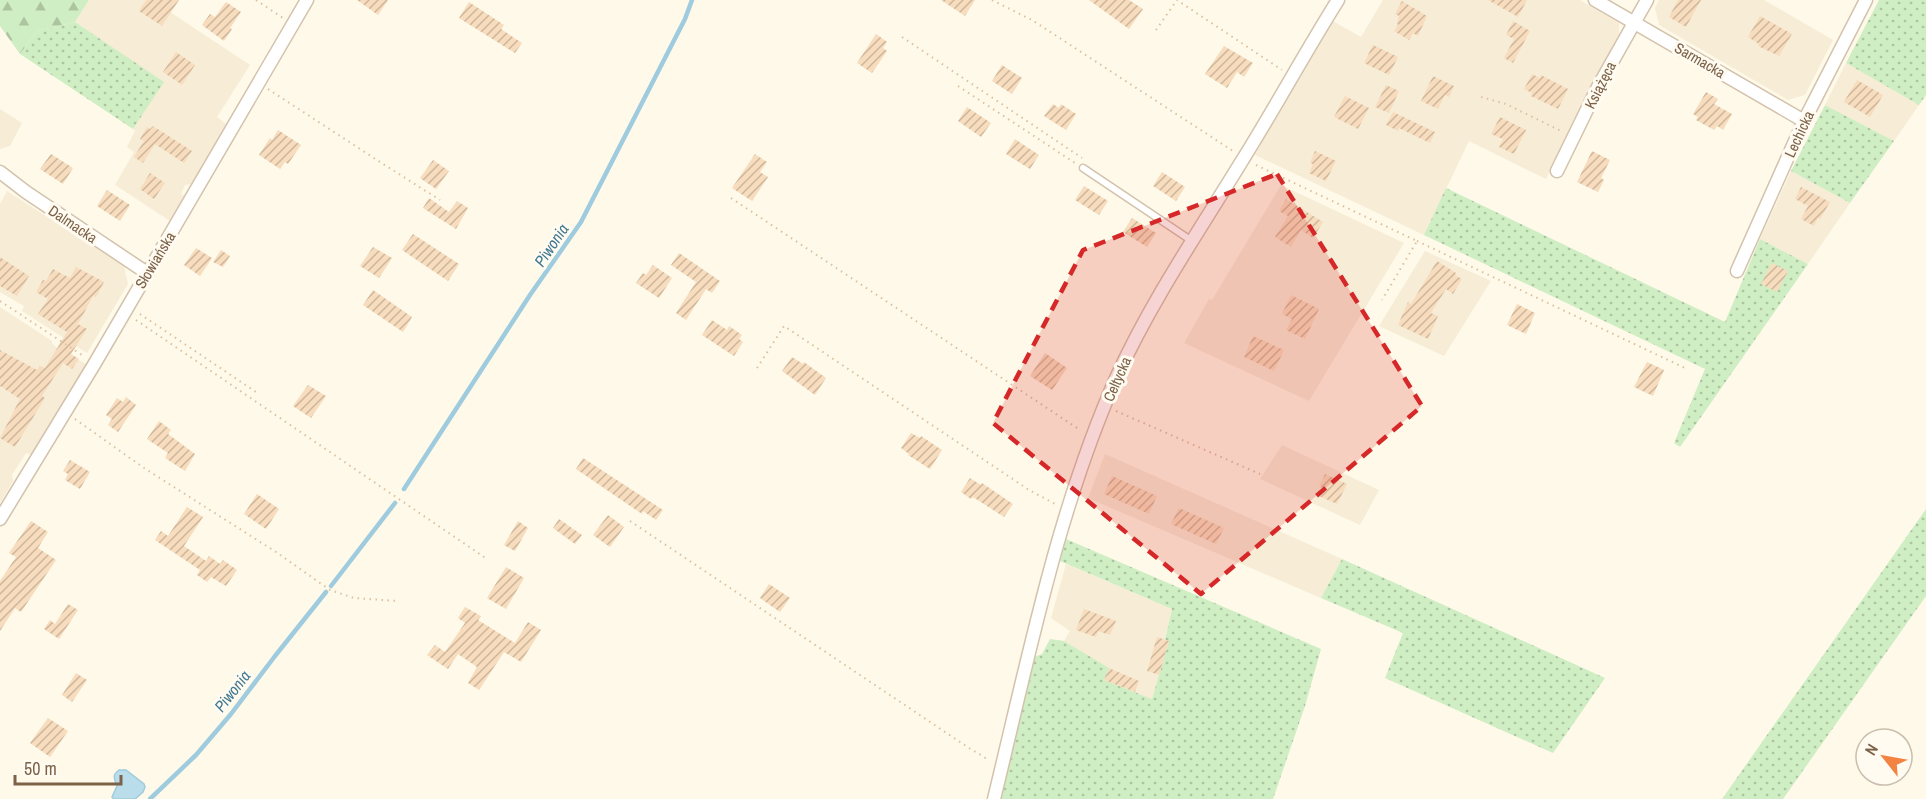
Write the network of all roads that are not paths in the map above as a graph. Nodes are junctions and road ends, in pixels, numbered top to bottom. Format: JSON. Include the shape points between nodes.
{"nodes":[{"id":1,"x":307,"y":0,"type":"edge"},
{"id":2,"x":1338,"y":0,"type":"edge"},
{"id":3,"x":1595,"y":0,"type":"edge"},
{"id":4,"x":1647,"y":0,"type":"edge"},
{"id":5,"x":1866,"y":0,"type":"edge"},
{"id":6,"x":1634,"y":22,"type":"junction"},
{"id":7,"x":1804,"y":121,"type":"junction"},
{"id":8,"x":1083,"y":168,"type":"road end"},
{"id":9,"x":1557,"y":171,"type":"dead end"},
{"id":10,"x":0,"y":172,"type":"edge"},
{"id":11,"x":1193,"y":241,"type":"junction"},
{"id":12,"x":1737,"y":271,"type":"dead end"},
{"id":13,"x":147,"y":273,"type":"junction"},
{"id":14,"x":0,"y":519,"type":"edge"},
{"id":15,"x":994,"y":799,"type":"edge"}],
"edges":[{"from":1,"to":13,"type":"street","name":"Słowiańska"},
{"from":2,"to":11,"type":"street","name":"Celtycka"},
{"from":3,"to":6,"type":"street","name":"Sarmacka"},
{"from":4,"to":6,"type":"street","name":"Książęca"},
{"from":5,"to":7,"type":"street","name":"Lechicka"},
{"from":6,"to":7,"type":"street","name":"Sarmacka"},
{"from":6,"to":9,"type":"street","name":"Książęca"},
{"from":7,"to":12,"type":"street","name":"Lechicka"},
{"from":8,"to":11,"type":"lane"},
{"from":10,"to":13,"type":"street","name":"Dalmacka"},
{"from":11,"to":15,"type":"street","name":"Celtycka","via":[[1146,318],[1094,436],[1043,596]]},
{"from":13,"to":14,"type":"street","name":"Słowiańska"}]}
